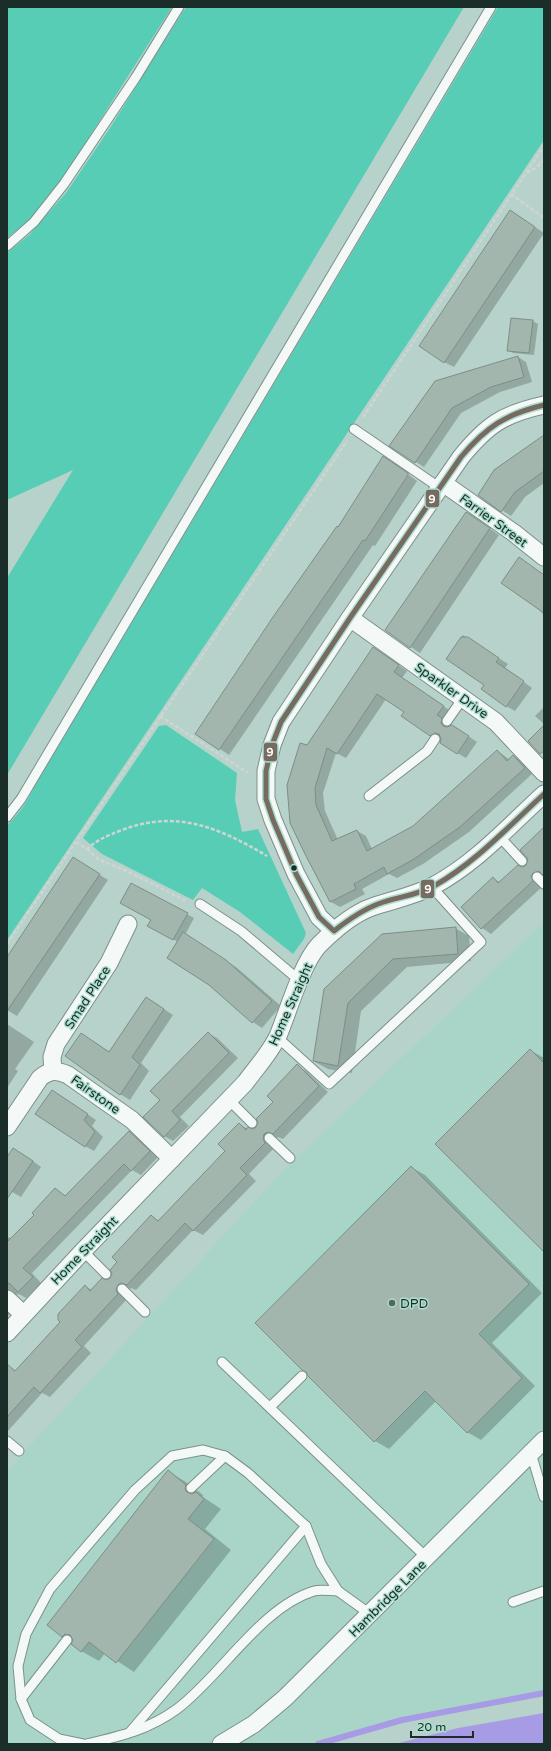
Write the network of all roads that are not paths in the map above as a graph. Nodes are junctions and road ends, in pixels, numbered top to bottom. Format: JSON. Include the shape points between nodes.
{"nodes":[{"id":1,"x":179,"y":7,"type":"edge"},
{"id":2,"x":491,"y":7,"type":"edge"},
{"id":3,"x":7,"y":246,"type":"edge"},
{"id":4,"x":544,"y":405,"type":"edge"},
{"id":5,"x":354,"y":429,"type":"road end"},
{"id":6,"x":442,"y":486,"type":"junction"},
{"id":7,"x":544,"y":557,"type":"edge"},
{"id":8,"x":350,"y":618,"type":"junction"},
{"id":9,"x":463,"y":698,"type":"junction"},
{"id":10,"x":447,"y":721,"type":"dead end"},
{"id":11,"x":435,"y":739,"type":"dead end"},
{"id":12,"x":544,"y":773,"type":"edge"},
{"id":13,"x":544,"y":794,"type":"edge"},
{"id":14,"x":369,"y":796,"type":"dead end"},
{"id":15,"x":7,"y":817,"type":"edge"},
{"id":16,"x":499,"y":836,"type":"junction"},
{"id":17,"x":522,"y":861,"type":"dead end"},
{"id":18,"x":537,"y":877,"type":"dead end"},
{"id":19,"x":544,"y":884,"type":"edge"},
{"id":20,"x":432,"y":887,"type":"junction"},
{"id":21,"x":200,"y":904,"type":"road end"},
{"id":22,"x":128,"y":924,"type":"dead end"},
{"id":23,"x":334,"y":931,"type":"junction"},
{"id":24,"x":300,"y":981,"type":"junction"},
{"id":25,"x":277,"y":1038,"type":"junction"},
{"id":26,"x":54,"y":1071,"type":"junction"},
{"id":27,"x":229,"y":1100,"type":"junction"},
{"id":28,"x":252,"y":1123,"type":"dead end"},
{"id":29,"x":7,"y":1127,"type":"edge"},
{"id":30,"x":269,"y":1138,"type":"dead end"},
{"id":31,"x":290,"y":1158,"type":"dead end"},
{"id":32,"x":172,"y":1160,"type":"junction"},
{"id":33,"x":83,"y":1251,"type":"junction"},
{"id":34,"x":106,"y":1274,"type":"dead end"},
{"id":35,"x":122,"y":1289,"type":"dead end"},
{"id":36,"x":7,"y":1299,"type":"edge"},
{"id":37,"x":145,"y":1312,"type":"dead end"},
{"id":38,"x":23,"y":1314,"type":"junction"},
{"id":39,"x":7,"y":1333,"type":"edge"},
{"id":40,"x":222,"y":1362,"type":"dead end"},
{"id":41,"x":302,"y":1376,"type":"dead end"},
{"id":42,"x":270,"y":1407,"type":"junction"},
{"id":43,"x":544,"y":1440,"type":"edge"},
{"id":44,"x":7,"y":1441,"type":"edge"},
{"id":45,"x":18,"y":1451,"type":"dead end"},
{"id":46,"x":531,"y":1453,"type":"junction"},
{"id":47,"x":226,"y":1456,"type":"junction"},
{"id":48,"x":542,"y":1484,"type":"edge"},
{"id":49,"x":191,"y":1488,"type":"dead end"},
{"id":50,"x":544,"y":1497,"type":"edge"},
{"id":51,"x":306,"y":1526,"type":"junction"},
{"id":52,"x":427,"y":1558,"type":"junction"},
{"id":53,"x":338,"y":1591,"type":"junction"},
{"id":54,"x":544,"y":1591,"type":"edge"},
{"id":55,"x":513,"y":1602,"type":"dead end"},
{"id":56,"x":370,"y":1614,"type":"junction"},
{"id":57,"x":67,"y":1640,"type":"dead end"},
{"id":58,"x":20,"y":1699,"type":"junction"},
{"id":59,"x":129,"y":1734,"type":"junction"},
{"id":60,"x":83,"y":1744,"type":"edge"},
{"id":61,"x":87,"y":1744,"type":"edge"},
{"id":62,"x":221,"y":1744,"type":"edge"}],
"edges":[{"from":1,"to":3,"type":"lane","via":[[136,77],[64,184],[34,222]]},
{"from":2,"to":15,"type":"lane","via":[[21,799]]},
{"from":4,"to":6,"type":"street","via":[[514,412],[494,423],[477,437]]},
{"from":5,"to":6,"type":"lane"},
{"from":6,"to":7,"type":"street","name":"Farrier Street","via":[[514,533]]},
{"from":6,"to":8,"type":"street"},
{"from":8,"to":9,"type":"street","name":"Sparkler Drive"},
{"from":8,"to":23,"type":"street","via":[[281,722],[266,771],[266,799],[273,820],[296,874],[319,916]]},
{"from":9,"to":10,"type":"lane"},
{"from":9,"to":12,"type":"street","name":"Sparkler Drive","via":[[496,722]]},
{"from":11,"to":14,"type":"lane","via":[[427,751]]},
{"from":13,"to":16,"type":"street","name":"Home Straight"},
{"from":16,"to":17,"type":"lane"},
{"from":16,"to":20,"type":"street","name":"Home Straight","via":[[457,872]]},
{"from":18,"to":19,"type":"lane"},
{"from":20,"to":23,"type":"street","name":"Home Straight","via":[[371,907],[353,916]]},
{"from":20,"to":25,"type":"lane","via":[[481,942],[329,1084]]},
{"from":21,"to":24,"type":"lane","via":[[241,931]]},
{"from":22,"to":26,"type":"street","name":"Smad Place","via":[[109,963],[56,1044],[52,1057]]},
{"from":23,"to":24,"type":"street","name":"Home Straight","via":[[317,947]]},
{"from":24,"to":25,"type":"street","name":"Home Straight"},
{"from":25,"to":27,"type":"street","name":"Home Straight","via":[[245,1083]]},
{"from":26,"to":29,"type":"street","via":[[40,1078]]},
{"from":26,"to":32,"type":"street","name":"Fairstone","via":[[68,1074],[116,1107]]},
{"from":27,"to":28,"type":"lane"},
{"from":27,"to":32,"type":"street","name":"Home Straight"},
{"from":30,"to":31,"type":"lane"},
{"from":32,"to":33,"type":"street","name":"Home Straight"},
{"from":33,"to":34,"type":"lane"},
{"from":33,"to":38,"type":"street","name":"Home Straight"},
{"from":35,"to":37,"type":"lane"},
{"from":36,"to":38,"type":"street"},
{"from":38,"to":39,"type":"street","name":"Home Straight"},
{"from":40,"to":42,"type":"lane"},
{"from":41,"to":42,"type":"lane"},
{"from":42,"to":52,"type":"lane"},
{"from":43,"to":46,"type":"street","name":"Hambridge Lane"},
{"from":44,"to":45,"type":"lane"},
{"from":46,"to":48,"type":"lane"},
{"from":46,"to":52,"type":"street","name":"Hambridge Lane"},
{"from":47,"to":49,"type":"lane"},
{"from":47,"to":51,"type":"lane","via":[[248,1472]]},
{"from":47,"to":58,"type":"lane","via":[[203,1450],[172,1456],[135,1490],[50,1588],[26,1634],[18,1666]]},
{"from":48,"to":50,"type":"lane"},
{"from":51,"to":53,"type":"lane","via":[[321,1564]]},
{"from":51,"to":59,"type":"lane"},
{"from":52,"to":56,"type":"street","name":"Hambridge Lane"},
{"from":53,"to":56,"type":"lane"},
{"from":53,"to":59,"type":"lane","via":[[315,1591],[294,1600],[260,1625],[177,1709],[149,1726]]},
{"from":54,"to":55,"type":"lane"},
{"from":56,"to":62,"type":"street","name":"Hambridge Lane","via":[[285,1698],[254,1724]]},
{"from":57,"to":58,"type":"lane"},
{"from":58,"to":60,"type":"lane","via":[[30,1720],[59,1739]]},
{"from":59,"to":61,"type":"lane"}]}
